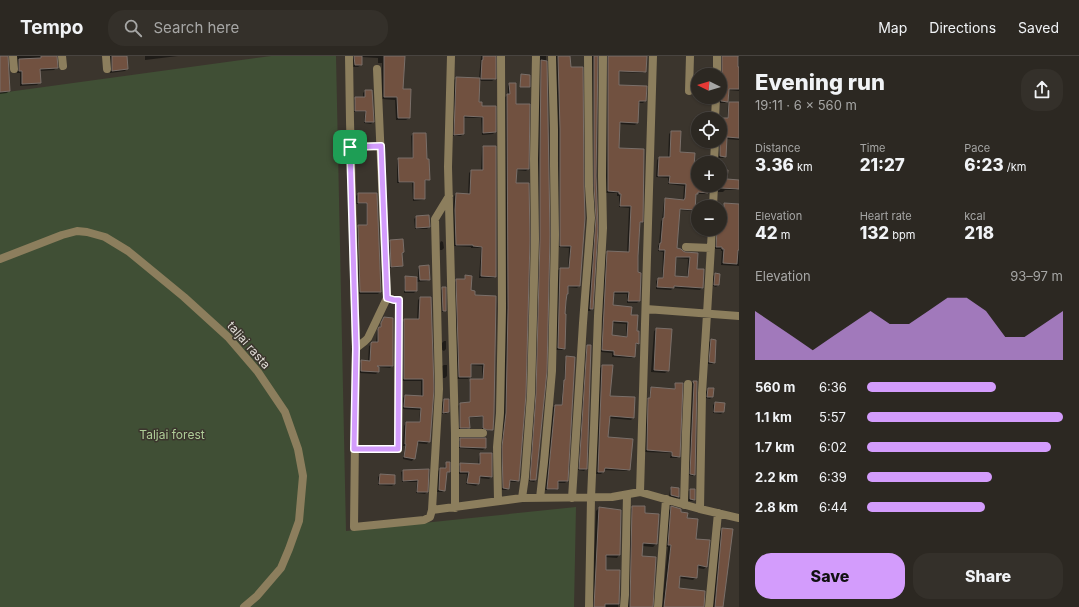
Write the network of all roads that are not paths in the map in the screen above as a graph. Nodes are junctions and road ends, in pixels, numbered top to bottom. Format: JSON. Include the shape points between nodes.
{"nodes":[{"id":1,"x":13,"y":56,"type":"edge"},
{"id":2,"x":62,"y":56,"type":"edge"},
{"id":3,"x":106,"y":56,"type":"edge"},
{"id":4,"x":349,"y":56,"type":"edge"},
{"id":5,"x":450,"y":56,"type":"edge"},
{"id":6,"x":501,"y":56,"type":"edge"},
{"id":7,"x":536,"y":56,"type":"edge"},
{"id":8,"x":552,"y":56,"type":"edge"},
{"id":9,"x":588,"y":56,"type":"edge"},
{"id":10,"x":603,"y":56,"type":"edge"},
{"id":11,"x":653,"y":56,"type":"edge"},
{"id":12,"x":690,"y":56,"type":"edge"},
{"id":13,"x":717,"y":56,"type":"edge"},
{"id":14,"x":63,"y":66,"type":"dead end"},
{"id":15,"x":717,"y":68,"type":"edge"},
{"id":16,"x":14,"y":69,"type":"dead end"},
{"id":17,"x":108,"y":69,"type":"dead end"},
{"id":18,"x":378,"y":69,"type":"dead end"},
{"id":19,"x":689,"y":91,"type":"dead end"},
{"id":20,"x":381,"y":146,"type":"junction"},
{"id":21,"x":350,"y":147,"type":"junction"},
{"id":22,"x":449,"y":196,"type":"junction"},
{"id":23,"x":712,"y":236,"type":"edge"},
{"id":24,"x":686,"y":247,"type":"dead end"},
{"id":25,"x":711,"y":248,"type":"junction"},
{"id":26,"x":0,"y":259,"type":"edge"},
{"id":27,"x":387,"y":298,"type":"junction"},
{"id":28,"x":646,"y":309,"type":"junction"},
{"id":29,"x":707,"y":314,"type":"junction"},
{"id":30,"x":739,"y":316,"type":"edge"},
{"id":31,"x":356,"y":348,"type":"junction"},
{"id":32,"x":688,"y":384,"type":"dead end"},
{"id":33,"x":455,"y":432,"type":"junction"},
{"id":34,"x":482,"y":433,"type":"dead end"},
{"id":35,"x":354,"y":449,"type":"junction"},
{"id":36,"x":640,"y":492,"type":"junction"},
{"id":37,"x":627,"y":494,"type":"junction"},
{"id":38,"x":522,"y":498,"type":"junction"},
{"id":39,"x":540,"y":498,"type":"junction"},
{"id":40,"x":572,"y":498,"type":"junction"},
{"id":41,"x":591,"y":498,"type":"junction"},
{"id":42,"x":666,"y":499,"type":"junction"},
{"id":43,"x":498,"y":501,"type":"junction"},
{"id":44,"x":684,"y":505,"type":"junction"},
{"id":45,"x":455,"y":508,"type":"junction"},
{"id":46,"x":700,"y":509,"type":"junction"},
{"id":47,"x":432,"y":510,"type":"junction"},
{"id":48,"x":718,"y":513,"type":"junction"},
{"id":49,"x":739,"y":518,"type":"edge"},
{"id":50,"x":244,"y":607,"type":"edge"},
{"id":51,"x":589,"y":607,"type":"edge"},
{"id":52,"x":624,"y":607,"type":"edge"},
{"id":53,"x":658,"y":607,"type":"edge"},
{"id":54,"x":709,"y":607,"type":"edge"}],
"edges":[{"from":1,"to":16,"type":"street"},
{"from":2,"to":14,"type":"street"},
{"from":3,"to":17,"type":"street"},
{"from":4,"to":21,"type":"street"},
{"from":5,"to":22,"type":"street"},
{"from":6,"to":43,"type":"street","via":[[502,308],[497,447]]},
{"from":7,"to":38,"type":"street","via":[[531,394]]},
{"from":8,"to":39,"type":"street","via":[[556,235],[552,371]]},
{"from":9,"to":40,"type":"street","via":[[591,218]]},
{"from":10,"to":41,"type":"street","via":[[603,228]]},
{"from":11,"to":28,"type":"street"},
{"from":12,"to":19,"type":"street"},
{"from":13,"to":15,"type":"street"},
{"from":18,"to":20,"type":"street"},
{"from":20,"to":21,"type":"street"},
{"from":20,"to":27,"type":"street"},
{"from":21,"to":31,"type":"street"},
{"from":22,"to":33,"type":"street"},
{"from":22,"to":47,"type":"street","via":[[434,219],[439,389]]},
{"from":23,"to":25,"type":"street"},
{"from":24,"to":25,"type":"street"},
{"from":25,"to":29,"type":"street"},
{"from":26,"to":50,"type":"street","name":"taljai rasta","via":[[62,234],[77,231],[105,237],[128,251],[184,297],[228,336],[258,372],[285,412],[298,449],[303,476],[299,521],[290,549],[281,568]]},
{"from":27,"to":31,"type":"street","via":[[368,338]]},
{"from":27,"to":35,"type":"street","via":[[399,300],[398,449]]},
{"from":28,"to":29,"type":"street"},
{"from":28,"to":36,"type":"street"},
{"from":29,"to":30,"type":"street"},
{"from":29,"to":46,"type":"street","via":[[702,393]]},
{"from":31,"to":35,"type":"street"},
{"from":32,"to":44,"type":"street"},
{"from":33,"to":34,"type":"street"},
{"from":33,"to":45,"type":"street"},
{"from":35,"to":47,"type":"street","via":[[354,526],[424,520],[430,517]]},
{"from":36,"to":37,"type":"street"},
{"from":36,"to":42,"type":"street"},
{"from":37,"to":41,"type":"street"},
{"from":37,"to":52,"type":"street"},
{"from":38,"to":39,"type":"street"},
{"from":38,"to":43,"type":"street"},
{"from":39,"to":40,"type":"street"},
{"from":40,"to":41,"type":"street"},
{"from":41,"to":51,"type":"street"},
{"from":42,"to":44,"type":"street"},
{"from":42,"to":53,"type":"street"},
{"from":43,"to":45,"type":"street"},
{"from":44,"to":46,"type":"street"},
{"from":45,"to":47,"type":"street"},
{"from":46,"to":48,"type":"street"},
{"from":48,"to":49,"type":"street"},
{"from":48,"to":54,"type":"street"}]}
